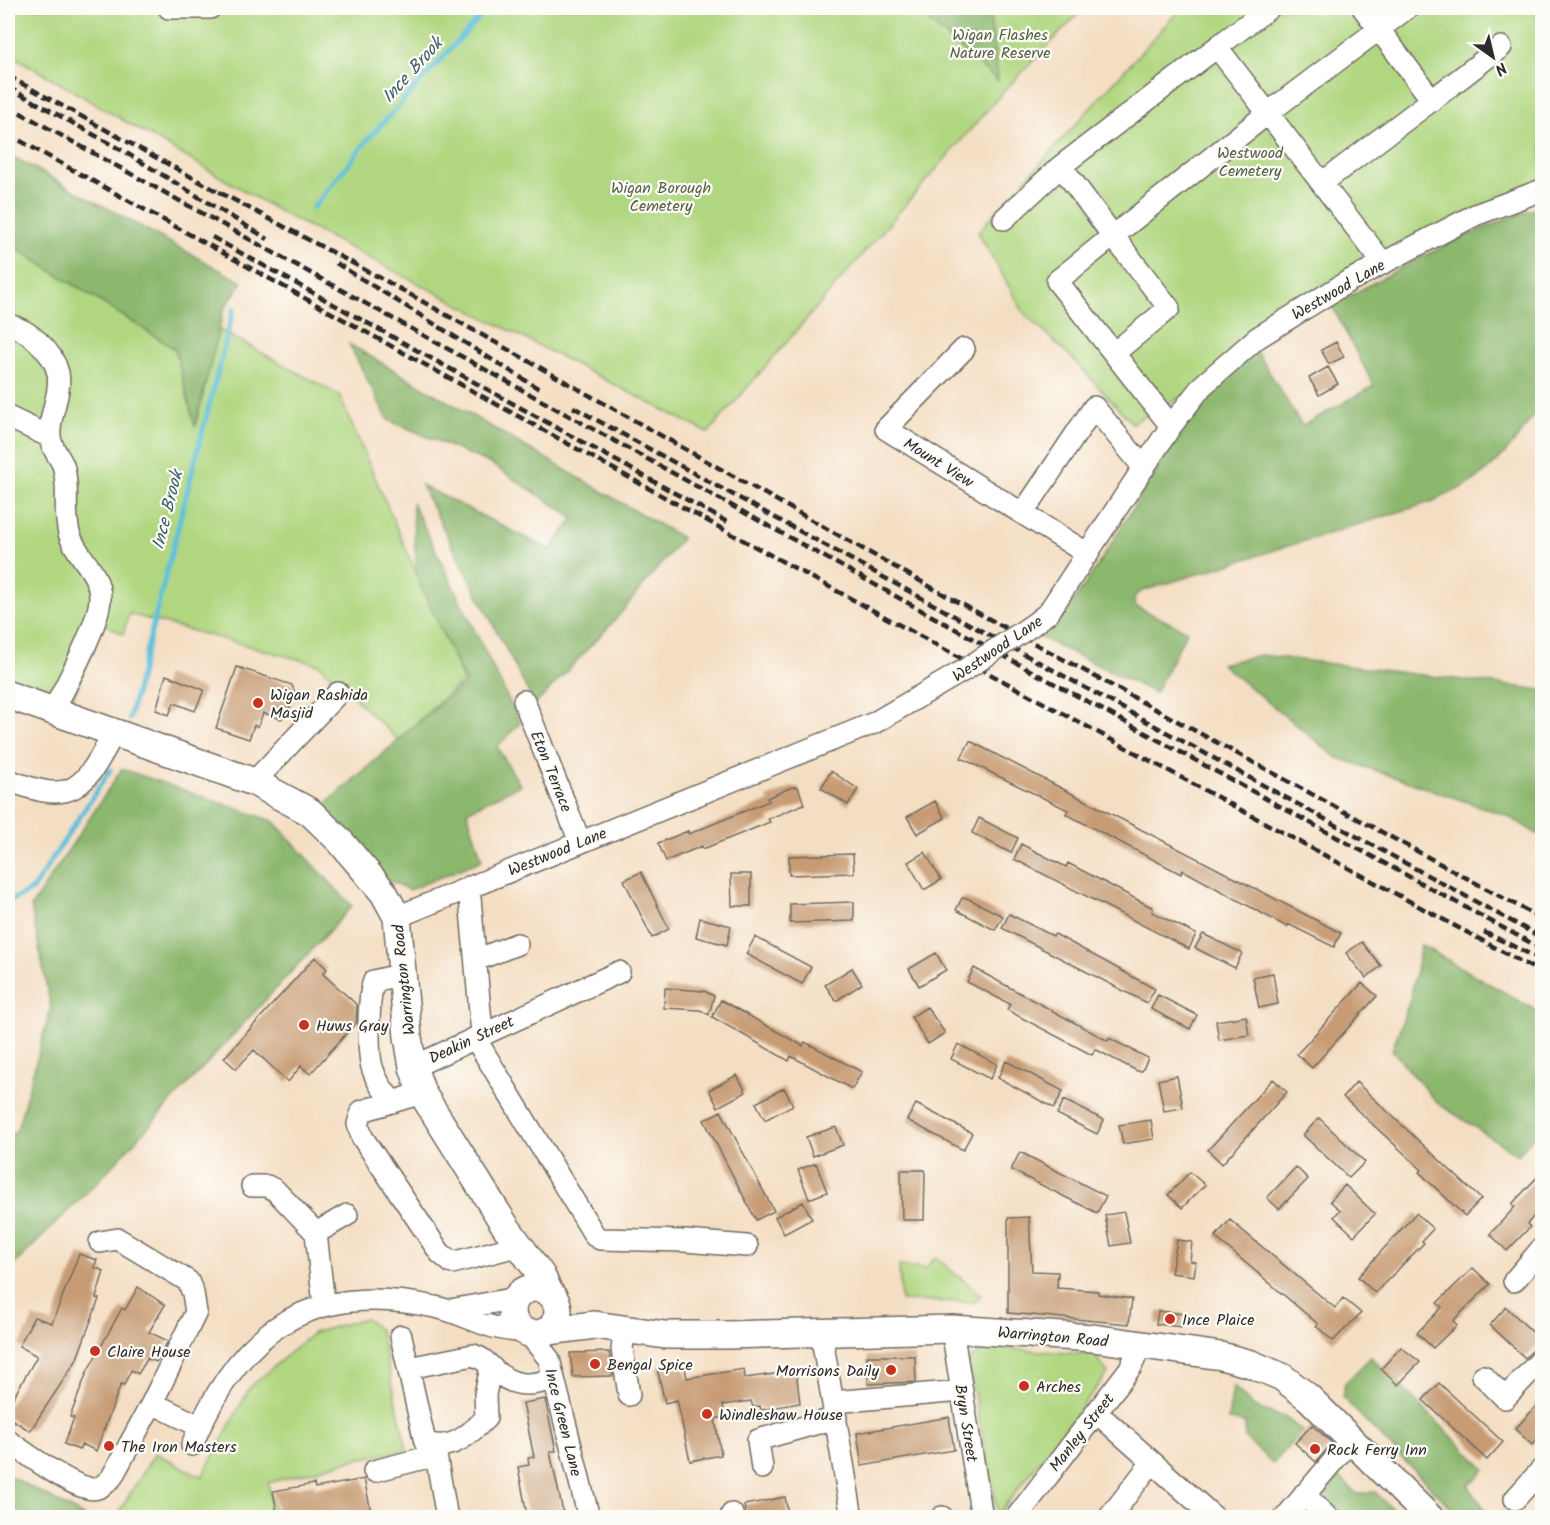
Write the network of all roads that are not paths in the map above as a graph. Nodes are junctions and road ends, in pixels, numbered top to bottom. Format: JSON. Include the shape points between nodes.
{"nodes":[{"id":1,"x":169,"y":8,"type":"edge"},
{"id":2,"x":210,"y":8,"type":"edge"},
{"id":3,"x":1269,"y":8,"type":"edge"},
{"id":4,"x":1363,"y":8,"type":"edge"},
{"id":5,"x":1407,"y":8,"type":"edge"},
{"id":6,"x":1379,"y":28,"type":"junction"},
{"id":7,"x":1218,"y":47,"type":"junction"},
{"id":8,"x":1501,"y":47,"type":"dead end"},
{"id":9,"x":1432,"y":100,"type":"junction"},
{"id":10,"x":1268,"y":112,"type":"junction"},
{"id":11,"x":1061,"y":166,"type":"junction"},
{"id":12,"x":1322,"y":183,"type":"junction"},
{"id":13,"x":1542,"y":190,"type":"edge"},
{"id":14,"x":1004,"y":219,"type":"dead end"},
{"id":15,"x":1113,"y":236,"type":"junction"},
{"id":16,"x":1383,"y":263,"type":"junction"},
{"id":17,"x":8,"y":325,"type":"edge"},
{"id":18,"x":964,"y":349,"type":"dead end"},
{"id":19,"x":1114,"y":353,"type":"junction"},
{"id":20,"x":8,"y":417,"type":"edge"},
{"id":21,"x":1172,"y":426,"type":"junction"},
{"id":22,"x":50,"y":437,"type":"junction"},
{"id":23,"x":1144,"y":468,"type":"junction"},
{"id":24,"x":1023,"y":513,"type":"junction"},
{"id":25,"x":1088,"y":554,"type":"junction"},
{"id":26,"x":338,"y":693,"type":"dead end"},
{"id":27,"x":8,"y":695,"type":"edge"},
{"id":28,"x":524,"y":701,"type":"dead end"},
{"id":29,"x":53,"y":711,"type":"junction"},
{"id":30,"x":115,"y":731,"type":"junction"},
{"id":31,"x":8,"y":780,"type":"edge"},
{"id":32,"x":254,"y":782,"type":"junction"},
{"id":33,"x":580,"y":842,"type":"junction"},
{"id":34,"x":470,"y":888,"type":"junction"},
{"id":35,"x":397,"y":917,"type":"junction"},
{"id":36,"x":517,"y":944,"type":"dead end"},
{"id":37,"x":476,"y":960,"type":"junction"},
{"id":38,"x":619,"y":972,"type":"dead end"},
{"id":39,"x":403,"y":974,"type":"junction"},
{"id":40,"x":478,"y":1036,"type":"junction"},
{"id":41,"x":413,"y":1066,"type":"junction"},
{"id":42,"x":422,"y":1093,"type":"junction"},
{"id":43,"x":393,"y":1102,"type":"junction"},
{"id":44,"x":252,"y":1186,"type":"dead end"},
{"id":45,"x":347,"y":1215,"type":"dead end"},
{"id":46,"x":316,"y":1233,"type":"junction"},
{"id":47,"x":513,"y":1240,"type":"junction"},
{"id":48,"x":100,"y":1242,"type":"dead end"},
{"id":49,"x":747,"y":1246,"type":"dead end"},
{"id":50,"x":1542,"y":1248,"type":"edge"},
{"id":51,"x":1514,"y":1281,"type":"dead end"},
{"id":52,"x":551,"y":1295,"type":"junction"},
{"id":53,"x":517,"y":1297,"type":"junction"},
{"id":54,"x":324,"y":1305,"type":"junction"},
{"id":55,"x":450,"y":1310,"type":"junction"},
{"id":56,"x":620,"y":1328,"type":"junction"},
{"id":57,"x":952,"y":1329,"type":"junction"},
{"id":58,"x":533,"y":1332,"type":"junction"},
{"id":59,"x":821,"y":1332,"type":"junction"},
{"id":60,"x":401,"y":1336,"type":"dead end"},
{"id":61,"x":1141,"y":1344,"type":"junction"},
{"id":62,"x":1542,"y":1359,"type":"edge"},
{"id":63,"x":409,"y":1368,"type":"junction"},
{"id":64,"x":491,"y":1368,"type":"junction"},
{"id":65,"x":1483,"y":1376,"type":"dead end"},
{"id":66,"x":554,"y":1379,"type":"junction"},
{"id":67,"x":962,"y":1391,"type":"junction"},
{"id":68,"x":629,"y":1395,"type":"dead end"},
{"id":69,"x":152,"y":1403,"type":"junction"},
{"id":70,"x":834,"y":1410,"type":"junction"},
{"id":71,"x":1096,"y":1412,"type":"junction"},
{"id":72,"x":1351,"y":1440,"type":"junction"},
{"id":73,"x":8,"y":1441,"type":"edge"},
{"id":74,"x":435,"y":1451,"type":"junction"},
{"id":75,"x":1152,"y":1462,"type":"junction"},
{"id":76,"x":762,"y":1467,"type":"dead end"},
{"id":77,"x":1542,"y":1469,"type":"edge"},
{"id":78,"x":374,"y":1471,"type":"dead end"},
{"id":79,"x":1304,"y":1494,"type":"junction"},
{"id":80,"x":1515,"y":1499,"type":"dead end"},
{"id":81,"x":1207,"y":1515,"type":"edge"},
{"id":82,"x":447,"y":1518,"type":"edge"},
{"id":83,"x":589,"y":1518,"type":"edge"},
{"id":84,"x":852,"y":1518,"type":"edge"},
{"id":85,"x":981,"y":1518,"type":"edge"},
{"id":86,"x":1016,"y":1518,"type":"edge"},
{"id":87,"x":1109,"y":1518,"type":"edge"},
{"id":88,"x":1285,"y":1518,"type":"edge"},
{"id":89,"x":1328,"y":1518,"type":"edge"},
{"id":90,"x":1430,"y":1518,"type":"edge"}],
"edges":[{"from":1,"to":2,"type":"street"},
{"from":3,"to":7,"type":"street"},
{"from":4,"to":6,"type":"street"},
{"from":5,"to":6,"type":"street"},
{"from":6,"to":9,"type":"street"},
{"from":6,"to":10,"type":"street"},
{"from":7,"to":10,"type":"street"},
{"from":7,"to":11,"type":"street"},
{"from":8,"to":9,"type":"street"},
{"from":9,"to":12,"type":"street"},
{"from":10,"to":12,"type":"street"},
{"from":10,"to":15,"type":"street"},
{"from":11,"to":14,"type":"street"},
{"from":11,"to":15,"type":"street"},
{"from":12,"to":16,"type":"street"},
{"from":13,"to":16,"type":"street","name":"Westwood Lane","via":[[1475,215]]},
{"from":15,"to":19,"type":"street","via":[[1057,281]]},
{"from":15,"to":19,"type":"street","via":[[1170,308]]},
{"from":16,"to":21,"type":"street","name":"Westwood Lane","via":[[1257,338],[1202,386]]},
{"from":17,"to":22,"type":"street","via":[[20,327],[37,342],[58,373]]},
{"from":18,"to":24,"type":"street","name":"Mount View","via":[[885,429]]},
{"from":19,"to":21,"type":"street"},
{"from":20,"to":22,"type":"street"},
{"from":21,"to":23,"type":"street","name":"Westwood Lane"},
{"from":22,"to":29,"type":"street","via":[[63,467],[69,534],[93,571],[100,601],[82,652]]},
{"from":23,"to":24,"type":"street","via":[[1094,407]]},
{"from":23,"to":25,"type":"street","name":"Westwood Lane"},
{"from":24,"to":25,"type":"street","name":"Mount View"},
{"from":25,"to":33,"type":"street","name":"Westwood Lane","bridge":true,"via":[[1048,613],[966,669],[874,723]]},
{"from":26,"to":32,"type":"street"},
{"from":27,"to":29,"type":"main road","name":"Warrington Road"},
{"from":28,"to":33,"type":"street","name":"Eton Terrace"},
{"from":29,"to":30,"type":"main road","name":"Warrington Road"},
{"from":30,"to":31,"type":"street","via":[[78,788],[61,793],[39,792]]},
{"from":30,"to":32,"type":"main road","name":"Warrington Road"},
{"from":32,"to":35,"type":"main road","name":"Warrington Road","via":[[310,812],[370,876]]},
{"from":33,"to":34,"type":"street","name":"Westwood Lane"},
{"from":34,"to":35,"type":"street","name":"Westwood Lane"},
{"from":34,"to":37,"type":"street"},
{"from":35,"to":39,"type":"main road","name":"Warrington Road"},
{"from":36,"to":37,"type":"street"},
{"from":37,"to":40,"type":"street"},
{"from":38,"to":40,"type":"street","name":"Deakin Street"},
{"from":39,"to":41,"type":"main road","name":"Warrington Road"},
{"from":39,"to":43,"type":"street","via":[[374,981],[369,993],[371,1067],[379,1086]]},
{"from":40,"to":41,"type":"street","name":"Deakin Street"},
{"from":40,"to":49,"type":"street","via":[[595,1236]]},
{"from":41,"to":42,"type":"main road","name":"Warrington Road"},
{"from":42,"to":43,"type":"street"},
{"from":42,"to":47,"type":"main road","name":"Warrington Road"},
{"from":43,"to":47,"type":"street","via":[[362,1111],[358,1124],[362,1137],[440,1253],[452,1263]]},
{"from":44,"to":46,"type":"street","via":[[275,1190]]},
{"from":45,"to":46,"type":"street"},
{"from":46,"to":54,"type":"street"},
{"from":47,"to":52,"type":"main road","name":"Warrington Road","via":[[541,1275]]},
{"from":47,"to":53,"type":"main road","name":"Warrington Road"},
{"from":48,"to":69,"type":"street","via":[[118,1239],[188,1281],[193,1293],[196,1312]]},
{"from":50,"to":51,"type":"street"},
{"from":52,"to":53,"type":"main road","via":[[530,1289]]},
{"from":52,"to":56,"type":"main road","name":"Warrington Road"},
{"from":52,"to":58,"type":"main road","via":[[557,1318]]},
{"from":53,"to":55,"type":"street"},
{"from":53,"to":58,"type":"main road","via":[[512,1311],[517,1325]]},
{"from":54,"to":55,"type":"street","via":[[372,1298]]},
{"from":54,"to":69,"type":"street","via":[[274,1328],[248,1349],[231,1370],[195,1436]]},
{"from":55,"to":58,"type":"street","via":[[501,1331]]},
{"from":56,"to":58,"type":"main road","name":"Warrington Road","via":[[579,1326]]},
{"from":56,"to":59,"type":"main road","name":"Warrington Road","via":[[666,1335]]},
{"from":56,"to":68,"type":"street"},
{"from":57,"to":59,"type":"main road","name":"Warrington Road"},
{"from":57,"to":61,"type":"main road","name":"Warrington Road"},
{"from":57,"to":67,"type":"street","name":"Bryn Street"},
{"from":58,"to":66,"type":"street","name":"Ince Green Lane"},
{"from":59,"to":70,"type":"street"},
{"from":60,"to":63,"type":"street"},
{"from":61,"to":71,"type":"street","name":"Manley Street","via":[[1131,1367]]},
{"from":61,"to":72,"type":"main road","name":"Warrington Road","via":[[1221,1356],[1282,1377]]},
{"from":62,"to":65,"type":"street","via":[[1505,1398]]},
{"from":63,"to":64,"type":"street","via":[[472,1355],[483,1358]]},
{"from":63,"to":74,"type":"street","via":[[425,1442]]},
{"from":64,"to":66,"type":"street","via":[[518,1385]]},
{"from":64,"to":74,"type":"street","via":[[485,1394],[486,1418],[463,1440]]},
{"from":66,"to":83,"type":"street","name":"Ince Green Lane"},
{"from":67,"to":70,"type":"street"},
{"from":67,"to":85,"type":"street","name":"Bryn Street"},
{"from":69,"to":73,"type":"street","via":[[104,1486],[90,1489],[76,1484]]},
{"from":70,"to":76,"type":"street","via":[[758,1440]]},
{"from":70,"to":84,"type":"street"},
{"from":71,"to":75,"type":"street"},
{"from":71,"to":86,"type":"street","name":"Manley Street"},
{"from":72,"to":79,"type":"street"},
{"from":72,"to":90,"type":"main road","name":"Warrington Road"},
{"from":74,"to":78,"type":"street"},
{"from":74,"to":82,"type":"street"},
{"from":75,"to":81,"type":"street"},
{"from":75,"to":87,"type":"street"},
{"from":77,"to":80,"type":"street"},
{"from":79,"to":88,"type":"street"},
{"from":79,"to":89,"type":"street"}]}
